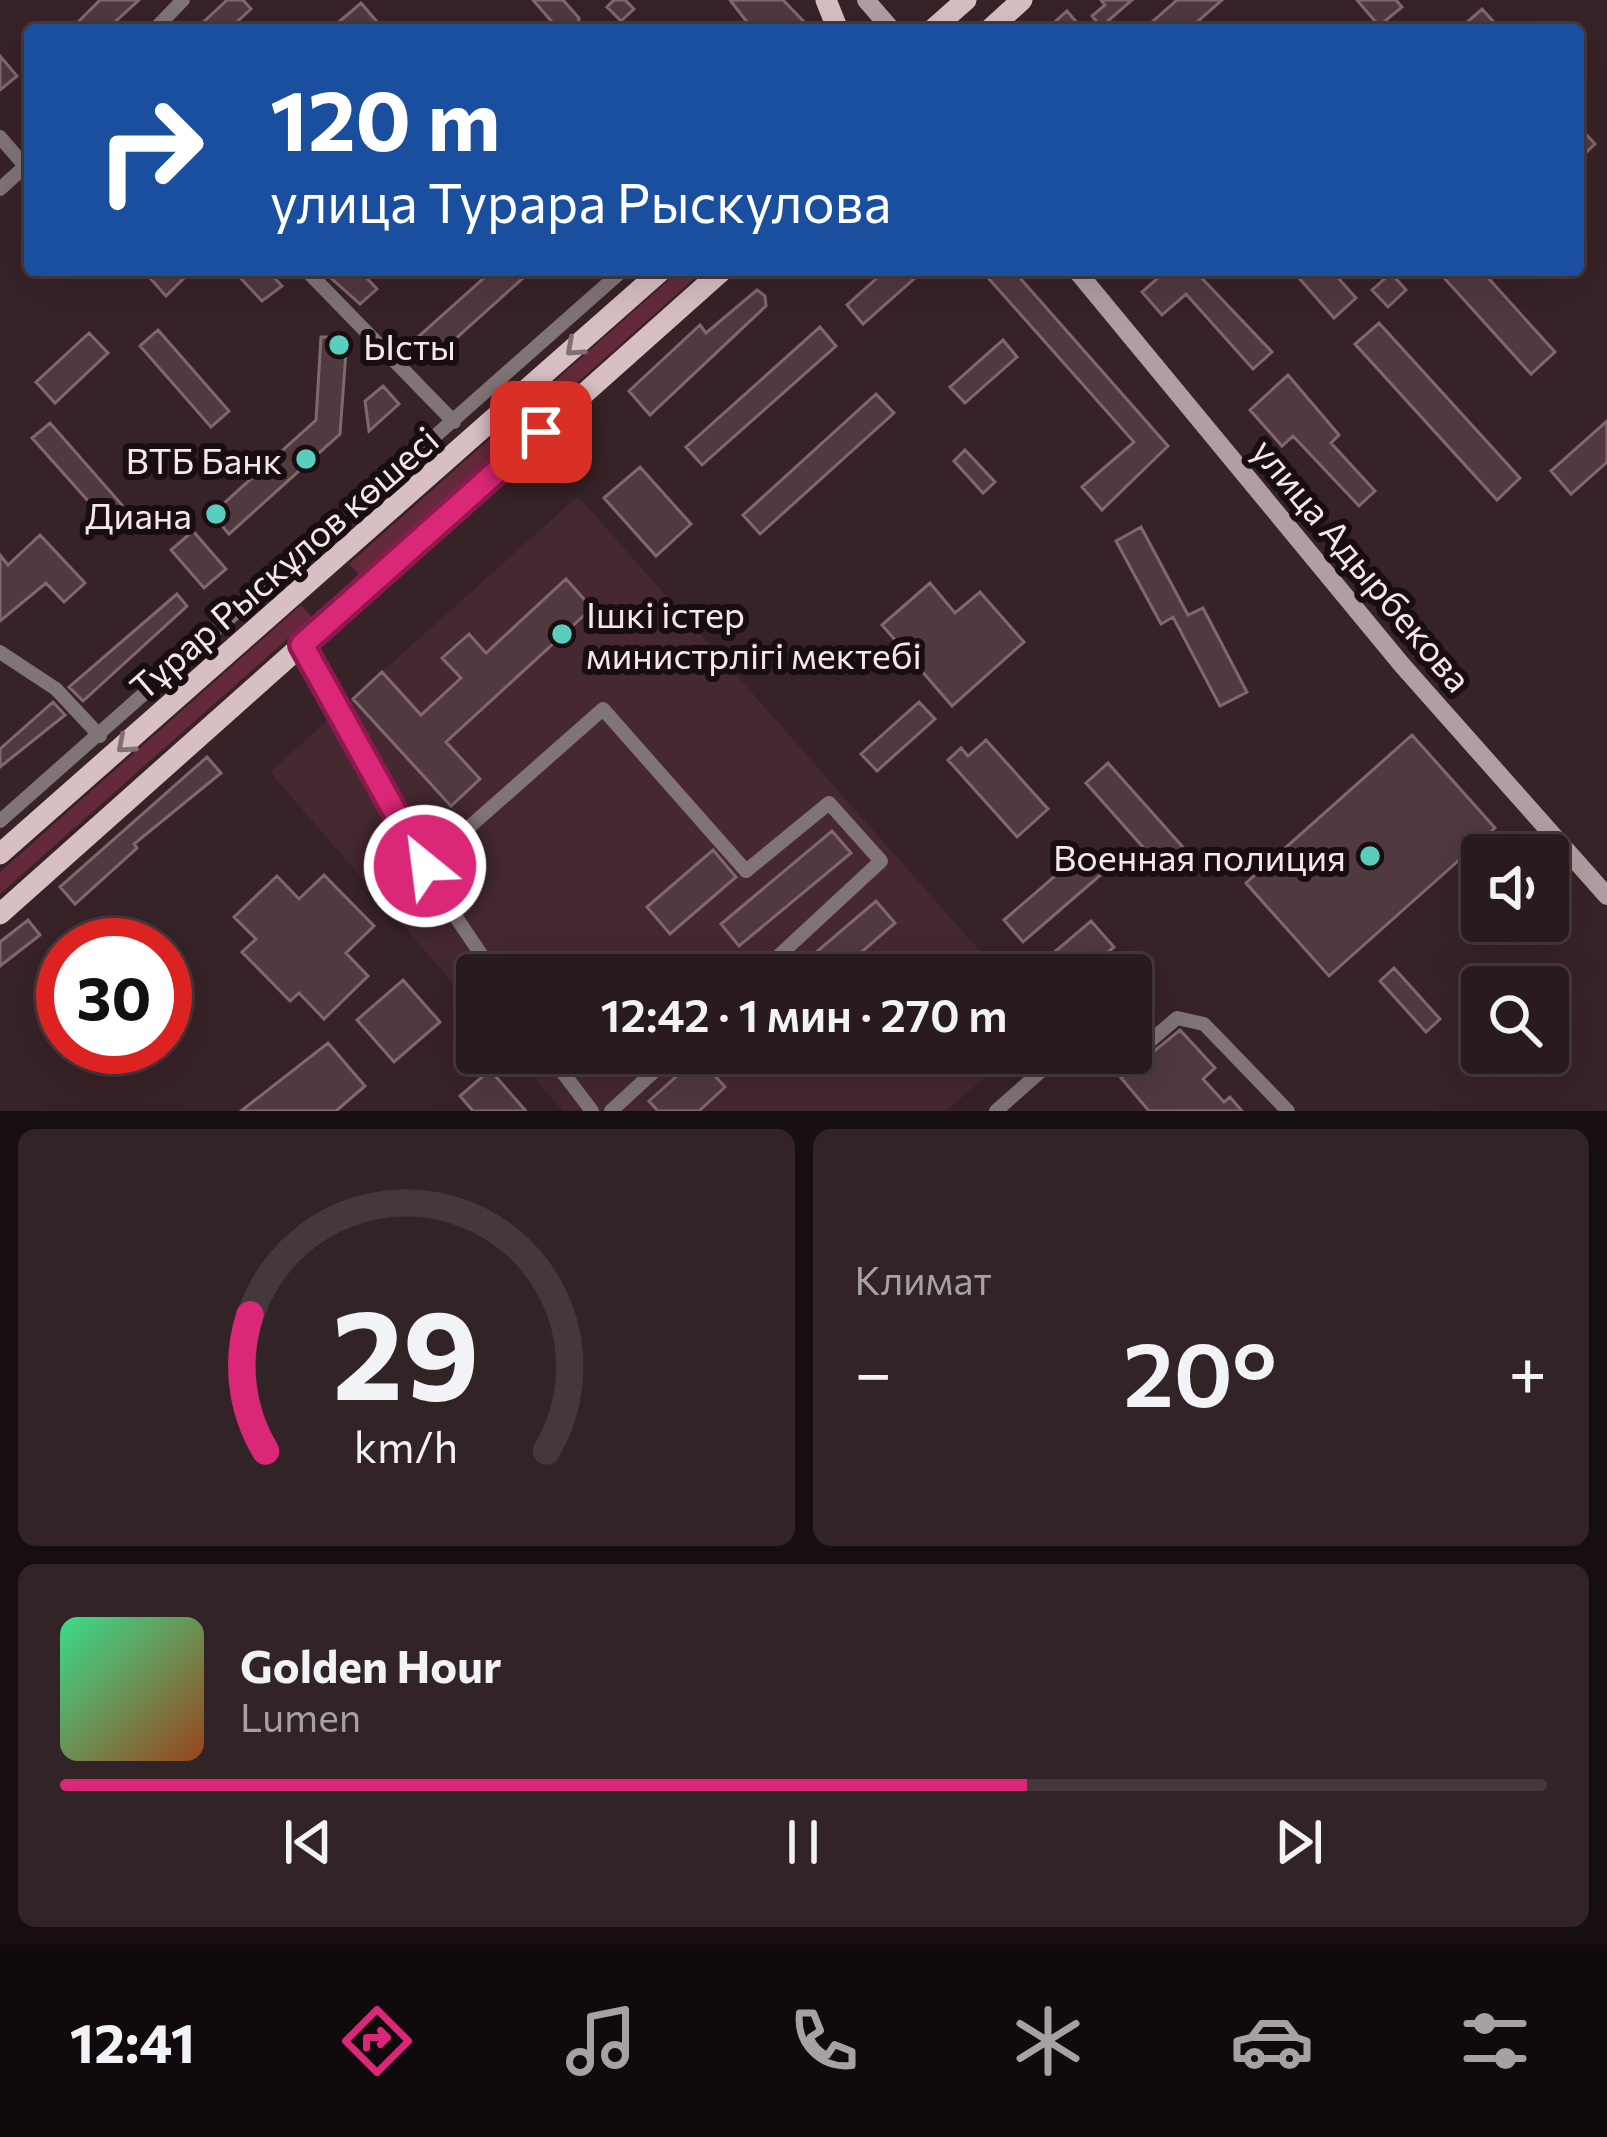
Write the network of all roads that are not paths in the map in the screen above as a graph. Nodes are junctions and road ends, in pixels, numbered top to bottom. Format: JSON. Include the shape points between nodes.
{"nodes":[{"id":1,"x":866,"y":0,"type":"edge"},
{"id":2,"x":966,"y":0,"type":"edge"},
{"id":3,"x":1022,"y":0,"type":"edge"},
{"id":4,"x":887,"y":24,"type":"edge"},
{"id":5,"x":939,"y":24,"type":"edge"},
{"id":6,"x":996,"y":24,"type":"edge"},
{"id":7,"x":0,"y":137,"type":"edge"},
{"id":8,"x":24,"y":160,"type":"edge"},
{"id":9,"x":24,"y":168,"type":"edge"},
{"id":10,"x":0,"y":189,"type":"edge"},
{"id":11,"x":312,"y":276,"type":"edge"},
{"id":12,"x":616,"y":276,"type":"edge"},
{"id":13,"x":655,"y":276,"type":"edge"},
{"id":14,"x":716,"y":276,"type":"edge"},
{"id":15,"x":1081,"y":276,"type":"edge"},
{"id":16,"x":454,"y":422,"type":"junction"},
{"id":17,"x":316,"y":578,"type":"junction"},
{"id":18,"x":344,"y":608,"type":"junction"},
{"id":19,"x":302,"y":645,"type":"junction"},
{"id":20,"x":0,"y":652,"type":"edge"},
{"id":21,"x":100,"y":736,"type":"junction"},
{"id":22,"x":0,"y":821,"type":"edge"},
{"id":23,"x":0,"y":854,"type":"edge"},
{"id":24,"x":425,"y":866,"type":"junction"},
{"id":25,"x":1607,"y":896,"type":"edge"},
{"id":26,"x":0,"y":914,"type":"edge"},
{"id":27,"x":482,"y":954,"type":"edge"},
{"id":28,"x":781,"y":954,"type":"edge"},
{"id":29,"x":564,"y":1074,"type":"edge"},
{"id":30,"x":651,"y":1074,"type":"edge"},
{"id":31,"x":592,"y":1111,"type":"edge"},
{"id":32,"x":611,"y":1111,"type":"edge"},
{"id":33,"x":996,"y":1111,"type":"edge"},
{"id":34,"x":1288,"y":1111,"type":"edge"}],
"edges":[{"from":1,"to":4,"type":"main road"},
{"from":2,"to":5,"type":"main road"},
{"from":3,"to":6,"type":"main road"},
{"from":7,"to":8,"type":"street"},
{"from":9,"to":10,"type":"street"},
{"from":11,"to":16,"type":"street"},
{"from":12,"to":16,"type":"street"},
{"from":13,"to":17,"type":"main road","name":"Тұрар Рыскұлов көшесі","one_way":true},
{"from":14,"to":18,"type":"main road"},
{"from":15,"to":25,"type":"main road","name":"улица Адырбекова","via":[[1402,664]]},
{"from":16,"to":21,"type":"street"},
{"from":17,"to":18,"type":"main road"},
{"from":17,"to":23,"type":"main road","name":"Тұрар Рыскұлов көшесі","one_way":true},
{"from":18,"to":19,"type":"main road"},
{"from":19,"to":24,"type":"street"},
{"from":19,"to":26,"type":"main road"},
{"from":20,"to":21,"type":"street","via":[[56,689]]},
{"from":21,"to":22,"type":"street"},
{"from":24,"to":27,"type":"street"},
{"from":24,"to":28,"type":"street","via":[[603,709],[746,871],[829,802],[881,861]]},
{"from":29,"to":31,"type":"street"},
{"from":30,"to":32,"type":"street"},
{"from":33,"to":34,"type":"street","via":[[1049,1064],[1122,1065],[1177,1018],[1204,1024]]}]}
